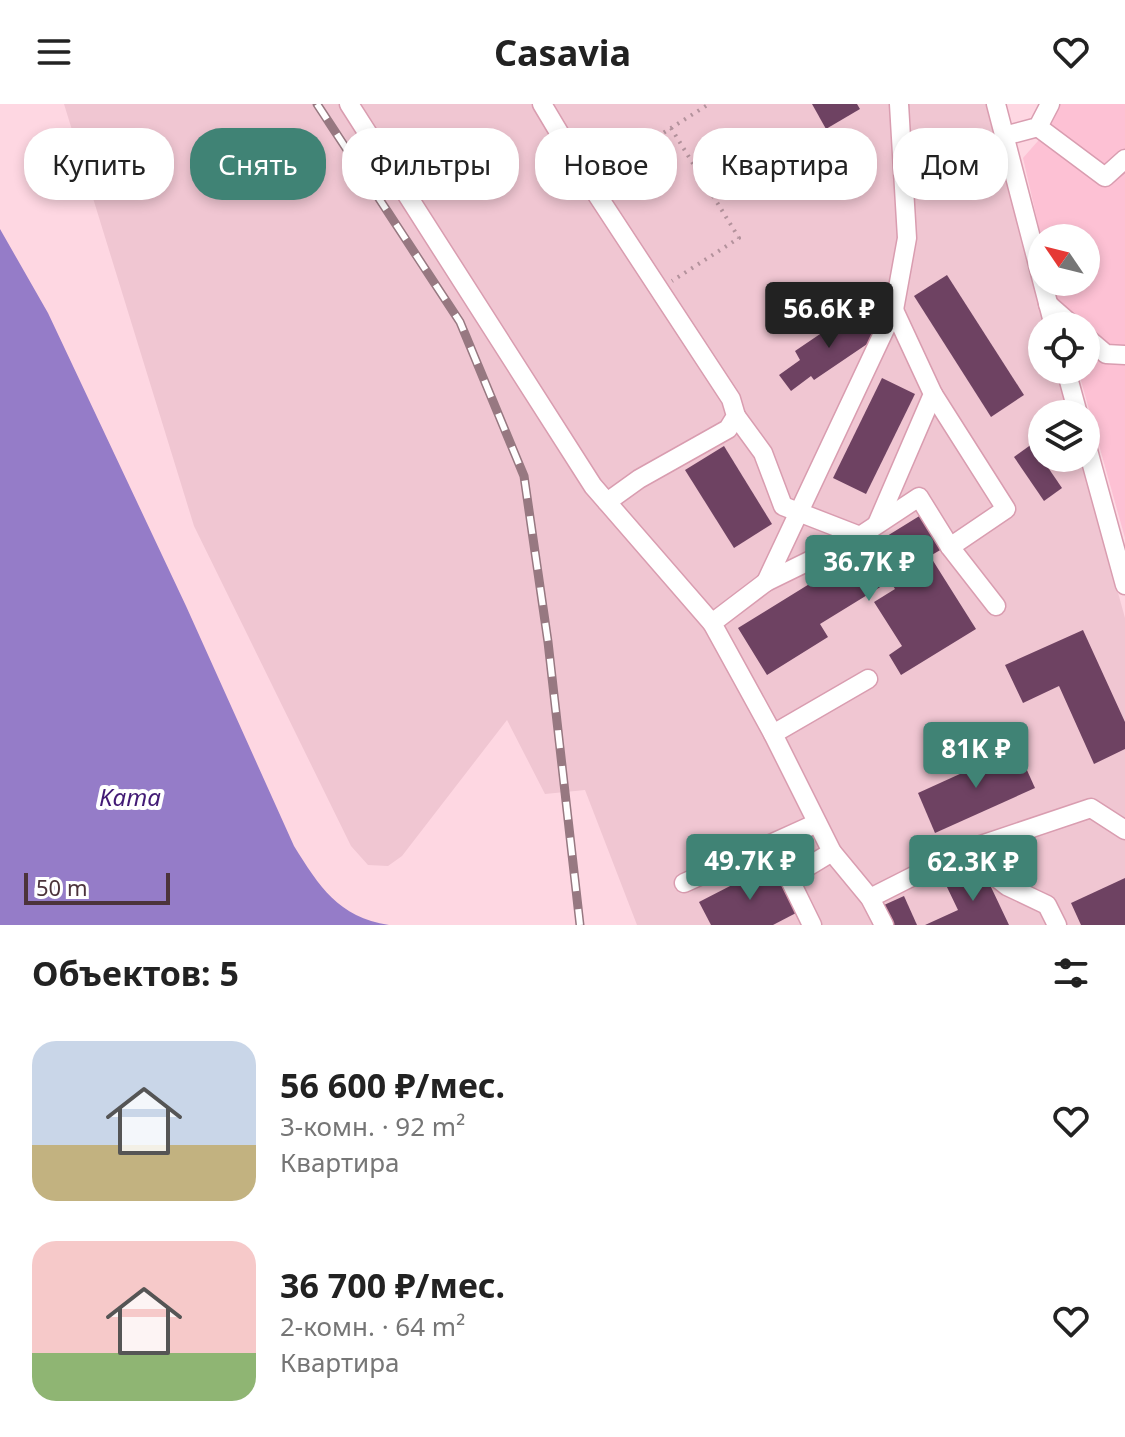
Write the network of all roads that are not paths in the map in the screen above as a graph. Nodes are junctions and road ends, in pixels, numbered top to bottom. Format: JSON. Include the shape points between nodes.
{"nodes":[{"id":1,"x":349,"y":104,"type":"edge"},
{"id":2,"x":542,"y":104,"type":"edge"},
{"id":3,"x":899,"y":104,"type":"edge"},
{"id":4,"x":996,"y":104,"type":"edge"},
{"id":5,"x":1050,"y":104,"type":"edge"},
{"id":6,"x":1038,"y":127,"type":"junction"},
{"id":7,"x":1002,"y":128,"type":"edge"},
{"id":8,"x":1008,"y":135,"type":"edge"},
{"id":9,"x":1008,"y":151,"type":"edge"},
{"id":10,"x":1125,"y":159,"type":"edge"},
{"id":11,"x":1048,"y":304,"type":"junction"},
{"id":12,"x":894,"y":310,"type":"junction"},
{"id":13,"x":1050,"y":312,"type":"edge"},
{"id":14,"x":1057,"y":312,"type":"edge"},
{"id":15,"x":1100,"y":349,"type":"edge"},
{"id":16,"x":1125,"y":355,"type":"edge"},
{"id":17,"x":933,"y":394,"type":"junction"},
{"id":18,"x":736,"y":416,"type":"junction"},
{"id":19,"x":1094,"y":472,"type":"edge"},
{"id":20,"x":607,"y":502,"type":"junction"},
{"id":21,"x":800,"y":513,"type":"junction"},
{"id":22,"x":877,"y":524,"type":"junction"},
{"id":23,"x":860,"y":536,"type":"junction"},
{"id":24,"x":950,"y":547,"type":"junction"},
{"id":25,"x":766,"y":582,"type":"junction"},
{"id":26,"x":1125,"y":585,"type":"edge"},
{"id":27,"x":996,"y":606,"type":"dead end"},
{"id":28,"x":712,"y":623,"type":"junction"},
{"id":29,"x":868,"y":679,"type":"dead end"},
{"id":30,"x":773,"y":734,"type":"junction"},
{"id":31,"x":817,"y":823,"type":"junction"},
{"id":32,"x":1125,"y":830,"type":"edge"},
{"id":33,"x":963,"y":851,"type":"junction"},
{"id":34,"x":832,"y":852,"type":"junction"},
{"id":35,"x":684,"y":883,"type":"dead end"},
{"id":36,"x":870,"y":898,"type":"junction"},
{"id":37,"x":812,"y":925,"type":"edge"},
{"id":38,"x":884,"y":925,"type":"edge"},
{"id":39,"x":1057,"y":925,"type":"edge"}],
"edges":[{"from":1,"to":20,"type":"lane","via":[[568,450]]},
{"from":2,"to":18,"type":"lane","via":[[731,399]]},
{"from":3,"to":12,"type":"lane","via":[[907,238]]},
{"from":4,"to":7,"type":"lane"},
{"from":5,"to":6,"type":"lane"},
{"from":6,"to":8,"type":"lane"},
{"from":6,"to":10,"type":"lane","via":[[1105,177]]},
{"from":9,"to":11,"type":"lane"},
{"from":11,"to":13,"type":"lane"},
{"from":11,"to":14,"type":"lane"},
{"from":12,"to":17,"type":"lane"},
{"from":12,"to":21,"type":"lane"},
{"from":15,"to":16,"type":"lane"},
{"from":17,"to":22,"type":"lane"},
{"from":17,"to":24,"type":"lane","via":[[1006,509]]},
{"from":18,"to":20,"type":"lane","via":[[728,429]]},
{"from":18,"to":21,"type":"lane","via":[[763,453],[783,506]]},
{"from":19,"to":26,"type":"lane"},
{"from":20,"to":28,"type":"lane"},
{"from":21,"to":23,"type":"lane"},
{"from":21,"to":25,"type":"lane"},
{"from":22,"to":23,"type":"lane"},
{"from":22,"to":24,"type":"lane","via":[[919,497]]},
{"from":23,"to":25,"type":"lane"},
{"from":24,"to":27,"type":"lane"},
{"from":25,"to":28,"type":"lane"},
{"from":28,"to":30,"type":"lane"},
{"from":29,"to":30,"type":"lane"},
{"from":30,"to":31,"type":"lane"},
{"from":31,"to":34,"type":"lane"},
{"from":31,"to":35,"type":"lane"},
{"from":32,"to":33,"type":"lane","via":[[1091,808]]},
{"from":33,"to":36,"type":"lane"},
{"from":33,"to":39,"type":"lane","via":[[1007,886],[1047,905]]},
{"from":34,"to":36,"type":"lane"},
{"from":34,"to":37,"type":"lane","via":[[789,878]]},
{"from":36,"to":38,"type":"lane"}]}
